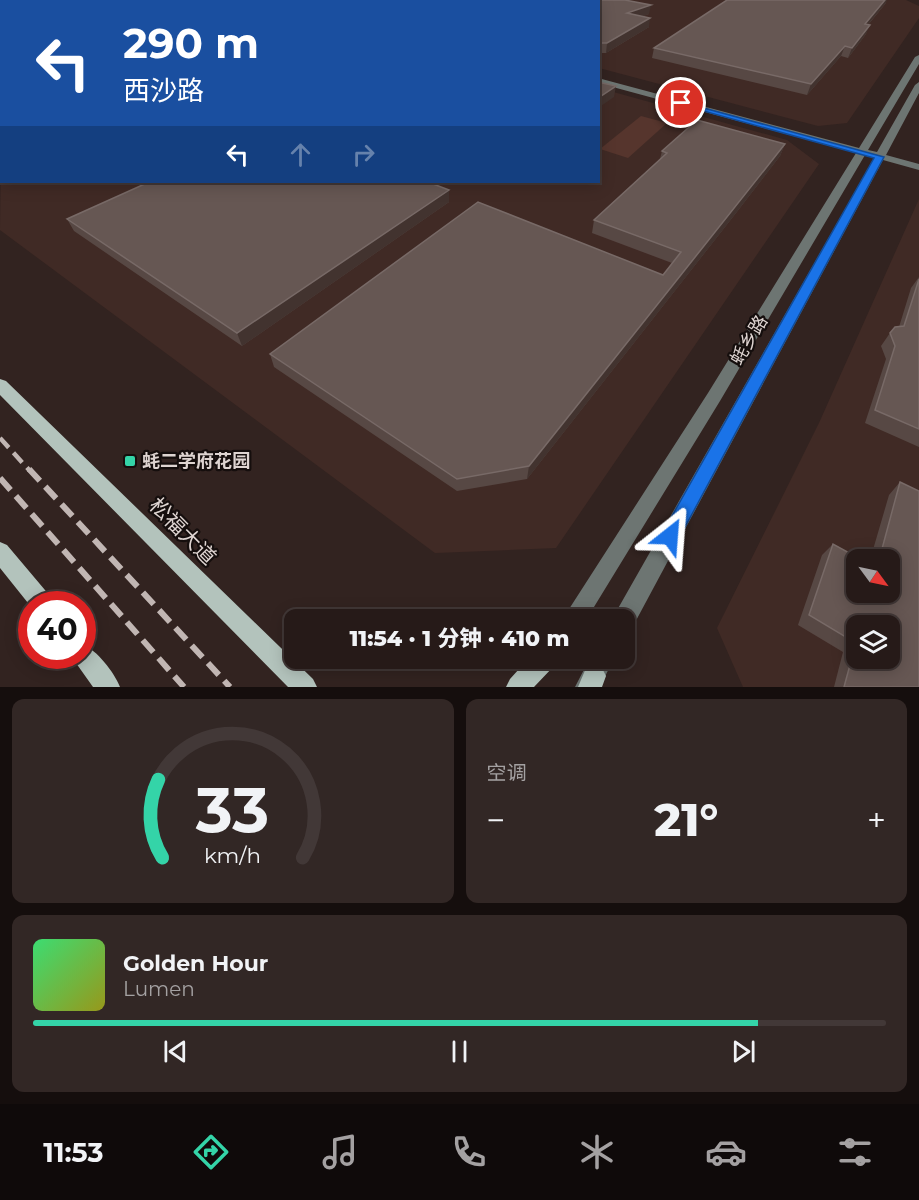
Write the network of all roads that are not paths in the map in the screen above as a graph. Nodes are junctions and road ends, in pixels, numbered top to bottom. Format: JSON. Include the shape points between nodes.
{"nodes":[{"id":1,"x":919,"y":57,"type":"edge"},
{"id":2,"x":600,"y":81,"type":"edge"},
{"id":3,"x":919,"y":85,"type":"edge"},
{"id":4,"x":861,"y":151,"type":"junction"},
{"id":5,"x":879,"y":157,"type":"junction"},
{"id":6,"x":919,"y":167,"type":"edge"},
{"id":7,"x":0,"y":385,"type":"edge"},
{"id":8,"x":0,"y":552,"type":"edge"},
{"id":9,"x":32,"y":591,"type":"edge"},
{"id":10,"x":580,"y":609,"type":"edge"},
{"id":11,"x":630,"y":609,"type":"edge"},
{"id":12,"x":93,"y":669,"type":"edge"},
{"id":13,"x":536,"y":669,"type":"edge"},
{"id":14,"x":541,"y":669,"type":"edge"},
{"id":15,"x":305,"y":686,"type":"edge"},
{"id":16,"x":108,"y":687,"type":"edge"},
{"id":17,"x":518,"y":687,"type":"edge"},
{"id":18,"x":530,"y":687,"type":"edge"}],
"edges":[{"from":1,"to":4,"type":"street","name":"蚝乡路"},
{"from":2,"to":4,"type":"street"},
{"from":3,"to":5,"type":"street","name":"蚝乡路"},
{"from":4,"to":5,"type":"street"},
{"from":4,"to":10,"type":"street","name":"蚝乡路","via":[[714,397]]},
{"from":5,"to":6,"type":"street"},
{"from":5,"to":11,"type":"street","name":"蚝乡路"},
{"from":7,"to":15,"type":"main road","name":"松福大道"},
{"from":8,"to":9,"type":"main road"},
{"from":12,"to":16,"type":"main road"},
{"from":13,"to":17,"type":"main road"},
{"from":14,"to":18,"type":"street"}]}
